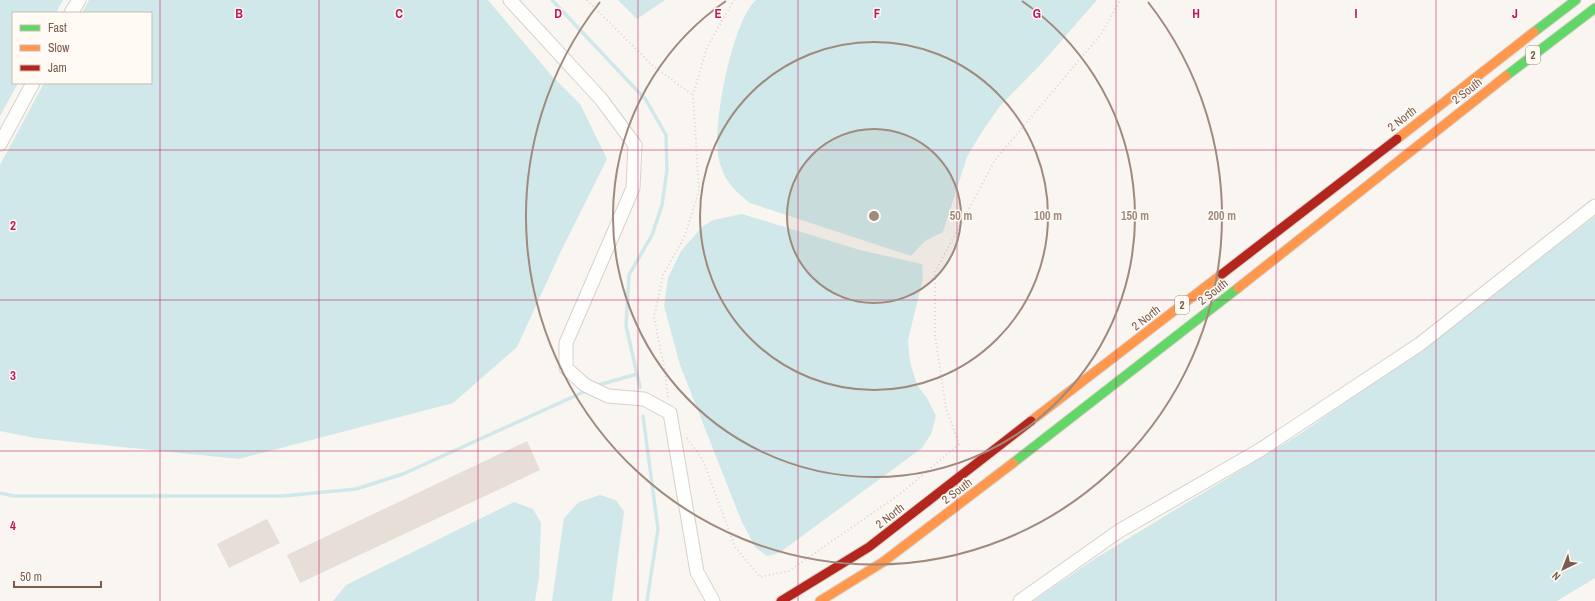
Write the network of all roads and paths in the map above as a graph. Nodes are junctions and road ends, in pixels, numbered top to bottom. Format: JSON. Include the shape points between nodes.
{"nodes":[{"id":1,"x":78,"y":0,"type":"edge"},
{"id":2,"x":510,"y":0,"type":"edge"},
{"id":3,"x":587,"y":0,"type":"edge"},
{"id":4,"x":734,"y":0,"type":"edge"},
{"id":5,"x":1120,"y":0,"type":"edge"},
{"id":6,"x":1576,"y":0,"type":"edge"},
{"id":7,"x":1595,"y":8,"type":"edge"},
{"id":8,"x":72,"y":12,"type":"edge"},
{"id":9,"x":32,"y":84,"type":"edge"},
{"id":10,"x":693,"y":95,"type":"junction"},
{"id":11,"x":0,"y":144,"type":"edge"},
{"id":12,"x":1595,"y":206,"type":"edge"},
{"id":13,"x":670,"y":412,"type":"junction"},
{"id":14,"x":686,"y":436,"type":"dead end"},
{"id":15,"x":712,"y":601,"type":"edge"},
{"id":16,"x":781,"y":601,"type":"edge"},
{"id":17,"x":820,"y":601,"type":"edge"},
{"id":18,"x":1020,"y":601,"type":"edge"}],
"edges":[{"from":1,"to":8,"type":"street"},
{"from":2,"to":13,"type":"street","via":[[602,99],[635,146],[633,188],[566,343],[566,368],[585,385],[608,396],[644,399]]},
{"from":3,"to":10,"type":"path","via":[[653,66]]},
{"from":4,"to":10,"type":"path","via":[[706,47]]},
{"from":5,"to":14,"type":"path","via":[[1102,33],[995,160],[935,272],[936,343],[946,408],[959,444],[900,494],[789,571],[760,577],[735,547],[703,460]]},
{"from":6,"to":16,"type":"highway","name":"2 North","number":"2","via":[[869,547]]},
{"from":7,"to":17,"type":"highway","name":"2 South","number":"2","via":[[884,562]]},
{"from":9,"to":11,"type":"street"},
{"from":10,"to":13,"type":"path","via":[[699,191],[684,238],[662,275],[654,317]]},
{"from":12,"to":18,"type":"street","via":[[1420,344],[1260,450],[1119,531]]},
{"from":13,"to":15,"type":"street","via":[[697,572]]}]}
